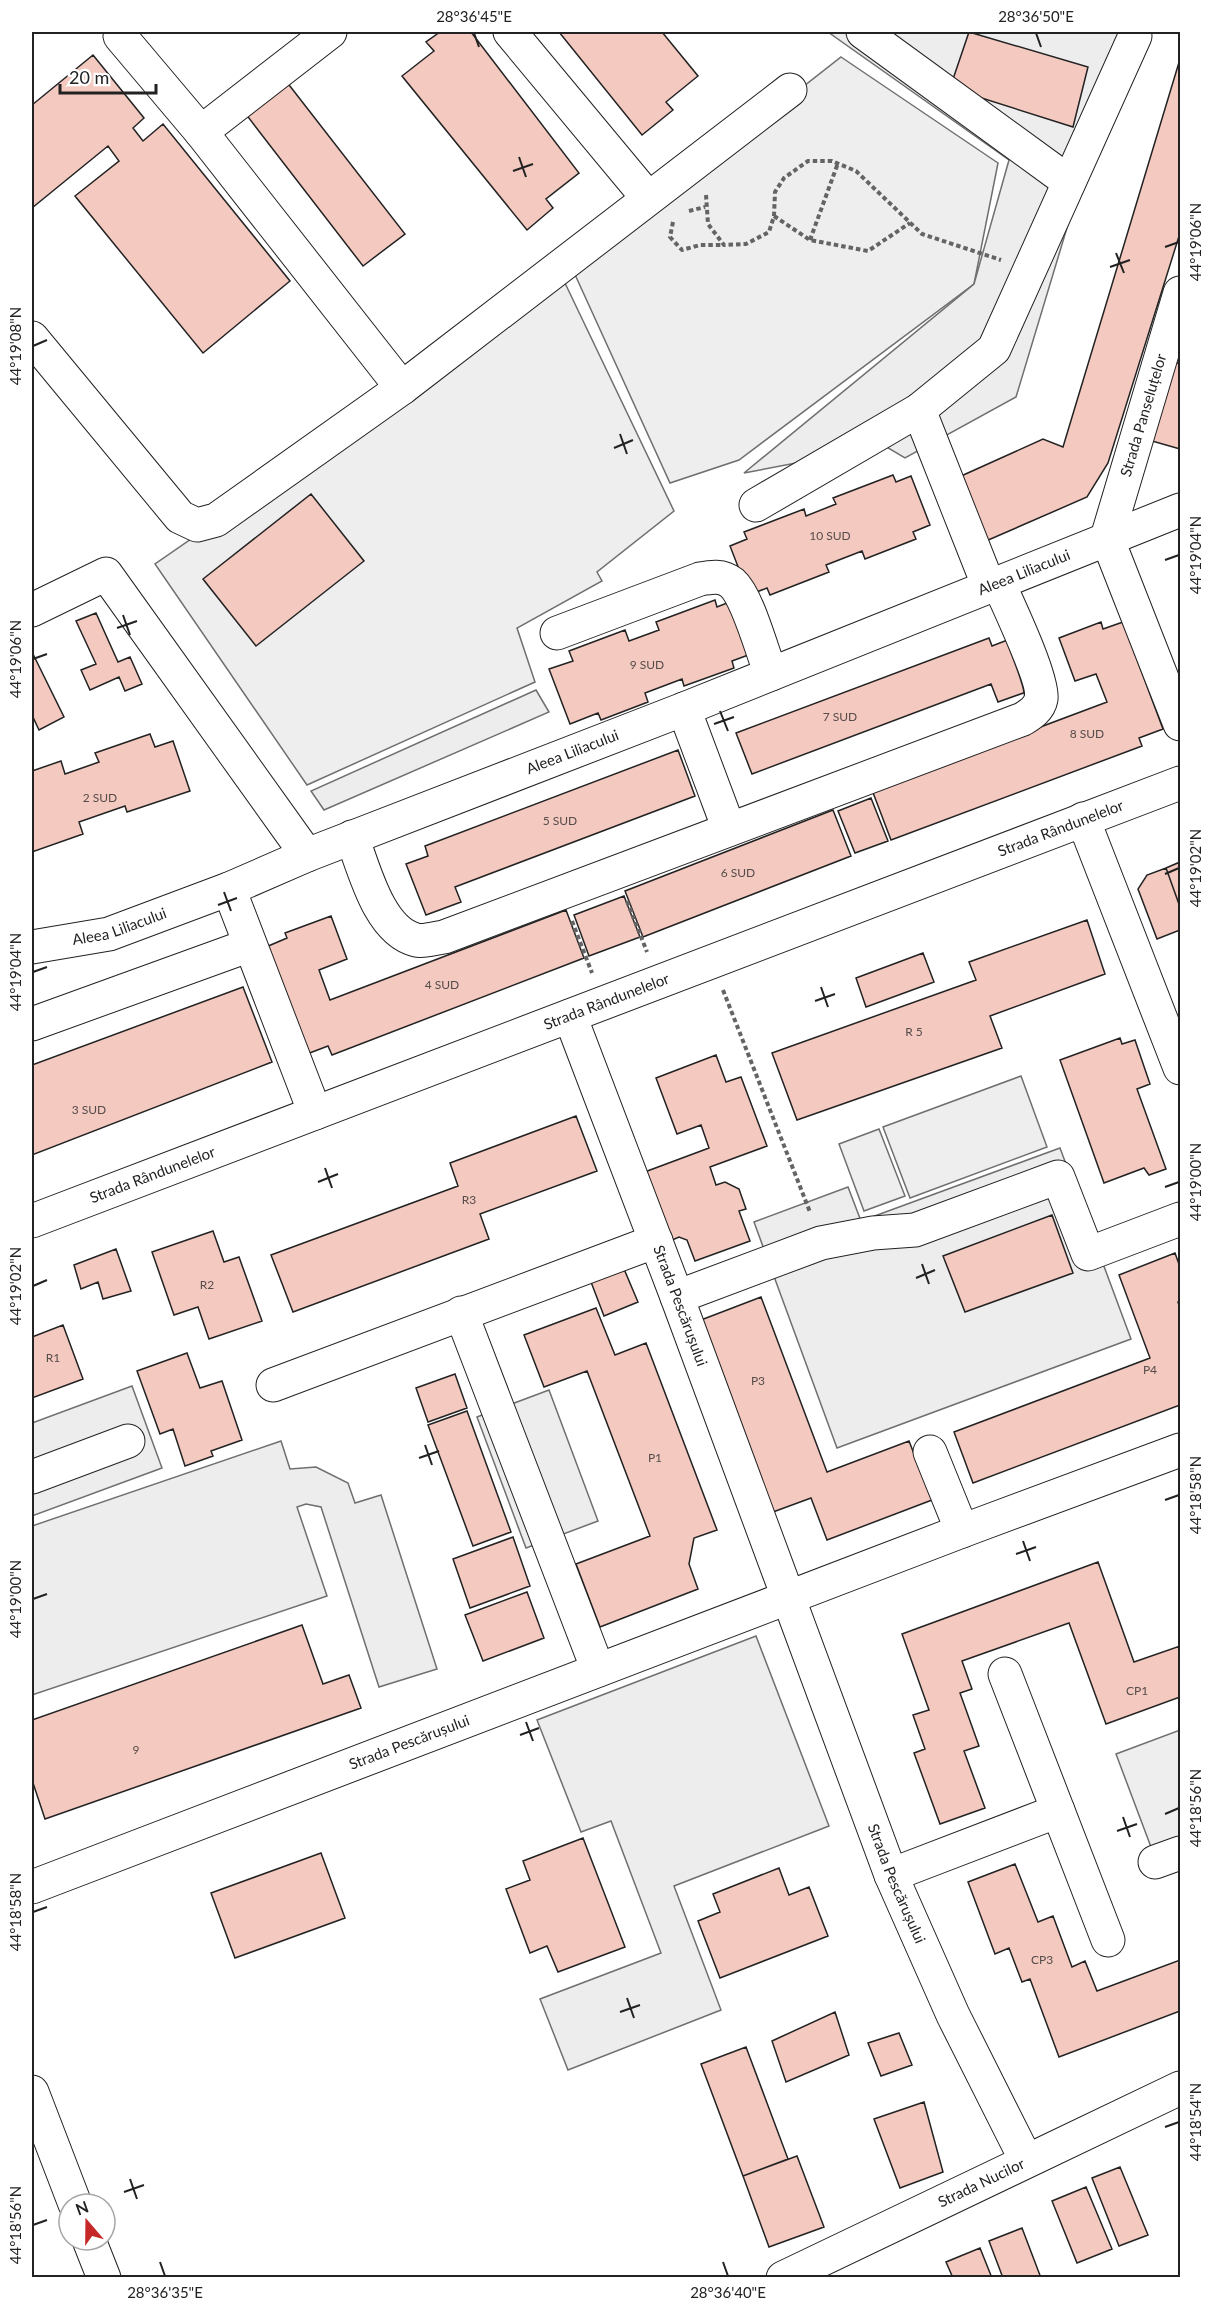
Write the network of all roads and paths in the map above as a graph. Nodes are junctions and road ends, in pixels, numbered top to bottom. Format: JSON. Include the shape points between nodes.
{"nodes":[{"id":1,"x":330,"y":32,"type":"edge"},
{"id":2,"x":510,"y":32,"type":"edge"},
{"id":3,"x":863,"y":32,"type":"edge"},
{"id":4,"x":1130,"y":33,"type":"edge"},
{"id":5,"x":121,"y":34,"type":"edge"},
{"id":6,"x":790,"y":90,"type":"dead end"},
{"id":7,"x":201,"y":132,"type":"junction"},
{"id":8,"x":708,"y":152,"type":"junction"},
{"id":9,"x":838,"y":164,"type":"junction"},
{"id":10,"x":1069,"y":182,"type":"junction"},
{"id":11,"x":648,"y":198,"type":"junction"},
{"id":12,"x":705,"y":207,"type":"junction"},
{"id":13,"x":687,"y":212,"type":"dead end"},
{"id":14,"x":774,"y":216,"type":"junction"},
{"id":15,"x":680,"y":217,"type":"dead end"},
{"id":16,"x":910,"y":223,"type":"junction"},
{"id":17,"x":810,"y":240,"type":"junction"},
{"id":18,"x":724,"y":245,"type":"junction"},
{"id":19,"x":1030,"y":269,"type":"junction"},
{"id":20,"x":1180,"y":293,"type":"edge"},
{"id":21,"x":32,"y":339,"type":"edge"},
{"id":22,"x":402,"y":388,"type":"junction"},
{"id":23,"x":919,"y":410,"type":"junction"},
{"id":24,"x":756,"y":505,"type":"dead end"},
{"id":25,"x":1180,"y":510,"type":"edge"},
{"id":26,"x":1107,"y":538,"type":"junction"},
{"id":27,"x":994,"y":584,"type":"junction"},
{"id":28,"x":32,"y":609,"type":"edge"},
{"id":29,"x":557,"y":633,"type":"dead end"},
{"id":30,"x":771,"y":674,"type":"junction"},
{"id":31,"x":684,"y":709,"type":"junction"},
{"id":32,"x":1180,"y":724,"type":"edge"},
{"id":33,"x":1180,"y":783,"type":"edge"},
{"id":34,"x":1083,"y":819,"type":"junction"},
{"id":35,"x":729,"y":829,"type":"junction"},
{"id":36,"x":352,"y":837,"type":"junction"},
{"id":37,"x":307,"y":855,"type":"junction"},
{"id":38,"x":616,"y":872,"type":"junction"},
{"id":39,"x":229,"y":889,"type":"junction"},
{"id":40,"x":561,"y":893,"type":"junction"},
{"id":41,"x":250,"y":945,"type":"junction"},
{"id":42,"x":32,"y":946,"type":"edge"},
{"id":43,"x":650,"y":959,"type":"dead end"},
{"id":44,"x":712,"y":961,"type":"junction"},
{"id":45,"x":594,"y":980,"type":"dead end"},
{"id":46,"x":570,"y":1016,"type":"junction"},
{"id":47,"x":32,"y":1024,"type":"edge"},
{"id":48,"x":1180,"y":1068,"type":"edge"},
{"id":49,"x":315,"y":1113,"type":"junction"},
{"id":50,"x":1180,"y":1219,"type":"edge"},
{"id":51,"x":32,"y":1221,"type":"edge"},
{"id":52,"x":656,"y":1241,"type":"junction"},
{"id":53,"x":821,"y":1243,"type":"junction"},
{"id":54,"x":677,"y":1297,"type":"junction"},
{"id":55,"x":461,"y":1313,"type":"junction"},
{"id":56,"x":273,"y":1384,"type":"dead end"},
{"id":57,"x":128,"y":1441,"type":"dead end"},
{"id":58,"x":1180,"y":1450,"type":"edge"},
{"id":59,"x":930,"y":1452,"type":"dead end"},
{"id":60,"x":32,"y":1477,"type":"edge"},
{"id":61,"x":962,"y":1531,"type":"junction"},
{"id":62,"x":787,"y":1599,"type":"junction"},
{"id":63,"x":598,"y":1670,"type":"junction"},
{"id":64,"x":1005,"y":1674,"type":"dead end"},
{"id":65,"x":1058,"y":1811,"type":"junction"},
{"id":66,"x":891,"y":1875,"type":"junction"},
{"id":67,"x":32,"y":1887,"type":"edge"},
{"id":68,"x":1108,"y":1940,"type":"dead end"},
{"id":69,"x":1180,"y":2088,"type":"edge"},
{"id":70,"x":32,"y":2092,"type":"edge"},
{"id":71,"x":1026,"y":2160,"type":"junction"},
{"id":72,"x":70,"y":2192,"type":"edge"},
{"id":73,"x":94,"y":2252,"type":"edge"},
{"id":74,"x":104,"y":2277,"type":"edge"},
{"id":75,"x":783,"y":2277,"type":"edge"}],
"edges":[{"from":1,"to":7,"type":"street"},
{"from":2,"to":11,"type":"street"},
{"from":3,"to":10,"type":"street"},
{"from":4,"to":10,"type":"street"},
{"from":5,"to":7,"type":"street"},
{"from":6,"to":8,"type":"street"},
{"from":7,"to":22,"type":"street"},
{"from":8,"to":11,"type":"street"},
{"from":8,"to":12,"type":"path"},
{"from":9,"to":14,"type":"path","via":[[832,160],[808,161],[784,178],[775,192]]},
{"from":9,"to":16,"type":"path","via":[[856,171]]},
{"from":9,"to":17,"type":"path"},
{"from":10,"to":19,"type":"street"},
{"from":11,"to":22,"type":"street"},
{"from":12,"to":13,"type":"path"},
{"from":12,"to":18,"type":"path","via":[[708,224]]},
{"from":14,"to":17,"type":"path"},
{"from":14,"to":18,"type":"path","via":[[769,232],[746,244]]},
{"from":15,"to":18,"type":"path","via":[[672,223],[670,237],[682,250]]},
{"from":16,"to":17,"type":"path","via":[[868,251]]},
{"from":16,"to":19,"type":"path","via":[[922,234]]},
{"from":19,"to":23,"type":"street","via":[[994,349]]},
{"from":20,"to":26,"type":"street","name":"Strada Panseluțelor"},
{"from":21,"to":22,"type":"street","via":[[180,517],[197,525],[216,520]]},
{"from":23,"to":24,"type":"street"},
{"from":23,"to":27,"type":"street"},
{"from":25,"to":26,"type":"street","name":"Aleea Liliacului"},
{"from":26,"to":27,"type":"street","name":"Aleea Liliacului"},
{"from":26,"to":32,"type":"street"},
{"from":27,"to":30,"type":"street","name":"Aleea Liliacului"},
{"from":27,"to":35,"type":"street","via":[[1038,680],[1041,698],[1035,711],[1023,719]]},
{"from":28,"to":37,"type":"street","via":[[106,574]]},
{"from":29,"to":30,"type":"street","via":[[717,576],[731,582],[741,595]]},
{"from":30,"to":31,"type":"street","name":"Aleea Liliacului"},
{"from":31,"to":35,"type":"street"},
{"from":31,"to":36,"type":"street","name":"Aleea Liliacului"},
{"from":33,"to":34,"type":"street","name":"Strada Rândunelelor"},
{"from":34,"to":44,"type":"street","name":"Strada Rândunelelor"},
{"from":34,"to":48,"type":"street"},
{"from":35,"to":38,"type":"street"},
{"from":36,"to":37,"type":"street","name":"Aleea Liliacului"},
{"from":36,"to":40,"type":"street","via":[[379,907],[394,928],[417,940],[444,937]]},
{"from":37,"to":39,"type":"street","name":"Aleea Liliacului"},
{"from":38,"to":40,"type":"street"},
{"from":38,"to":43,"type":"path"},
{"from":39,"to":41,"type":"street"},
{"from":39,"to":42,"type":"street","name":"Aleea Liliacului","via":[[109,934]]},
{"from":40,"to":45,"type":"path"},
{"from":41,"to":47,"type":"street"},
{"from":41,"to":49,"type":"street"},
{"from":44,"to":46,"type":"street","name":"Strada Rândunelelor"},
{"from":44,"to":53,"type":"path"},
{"from":46,"to":49,"type":"street","name":"Strada Rândunelelor"},
{"from":46,"to":52,"type":"street","name":"Strada Pescărușului"},
{"from":49,"to":51,"type":"street","name":"Strada Rândunelelor"},
{"from":50,"to":53,"type":"street","via":[[1088,1254],[1058,1177],[915,1230]]},
{"from":52,"to":54,"type":"street","name":"Strada Pescărușului"},
{"from":52,"to":55,"type":"street"},
{"from":53,"to":54,"type":"street"},
{"from":54,"to":62,"type":"street","name":"Strada Pescărușului"},
{"from":55,"to":56,"type":"street"},
{"from":55,"to":63,"type":"street"},
{"from":57,"to":60,"type":"street"},
{"from":58,"to":61,"type":"street","name":"Strada Pescărușului"},
{"from":59,"to":61,"type":"street"},
{"from":61,"to":62,"type":"street","name":"Strada Pescărușului"},
{"from":62,"to":63,"type":"street","name":"Strada Pescărușului"},
{"from":62,"to":66,"type":"street","name":"Strada Pescărușului"},
{"from":63,"to":67,"type":"street","name":"Strada Pescărușului"},
{"from":64,"to":65,"type":"street"},
{"from":65,"to":66,"type":"street"},
{"from":65,"to":68,"type":"street"},
{"from":66,"to":71,"type":"street","name":"Strada Pescărușului","via":[[953,2015]]},
{"from":69,"to":71,"type":"street","name":"Strada Nucilor"},
{"from":70,"to":72,"type":"street"},
{"from":71,"to":75,"type":"street","name":"Strada Nucilor"},
{"from":73,"to":74,"type":"street"}]}
